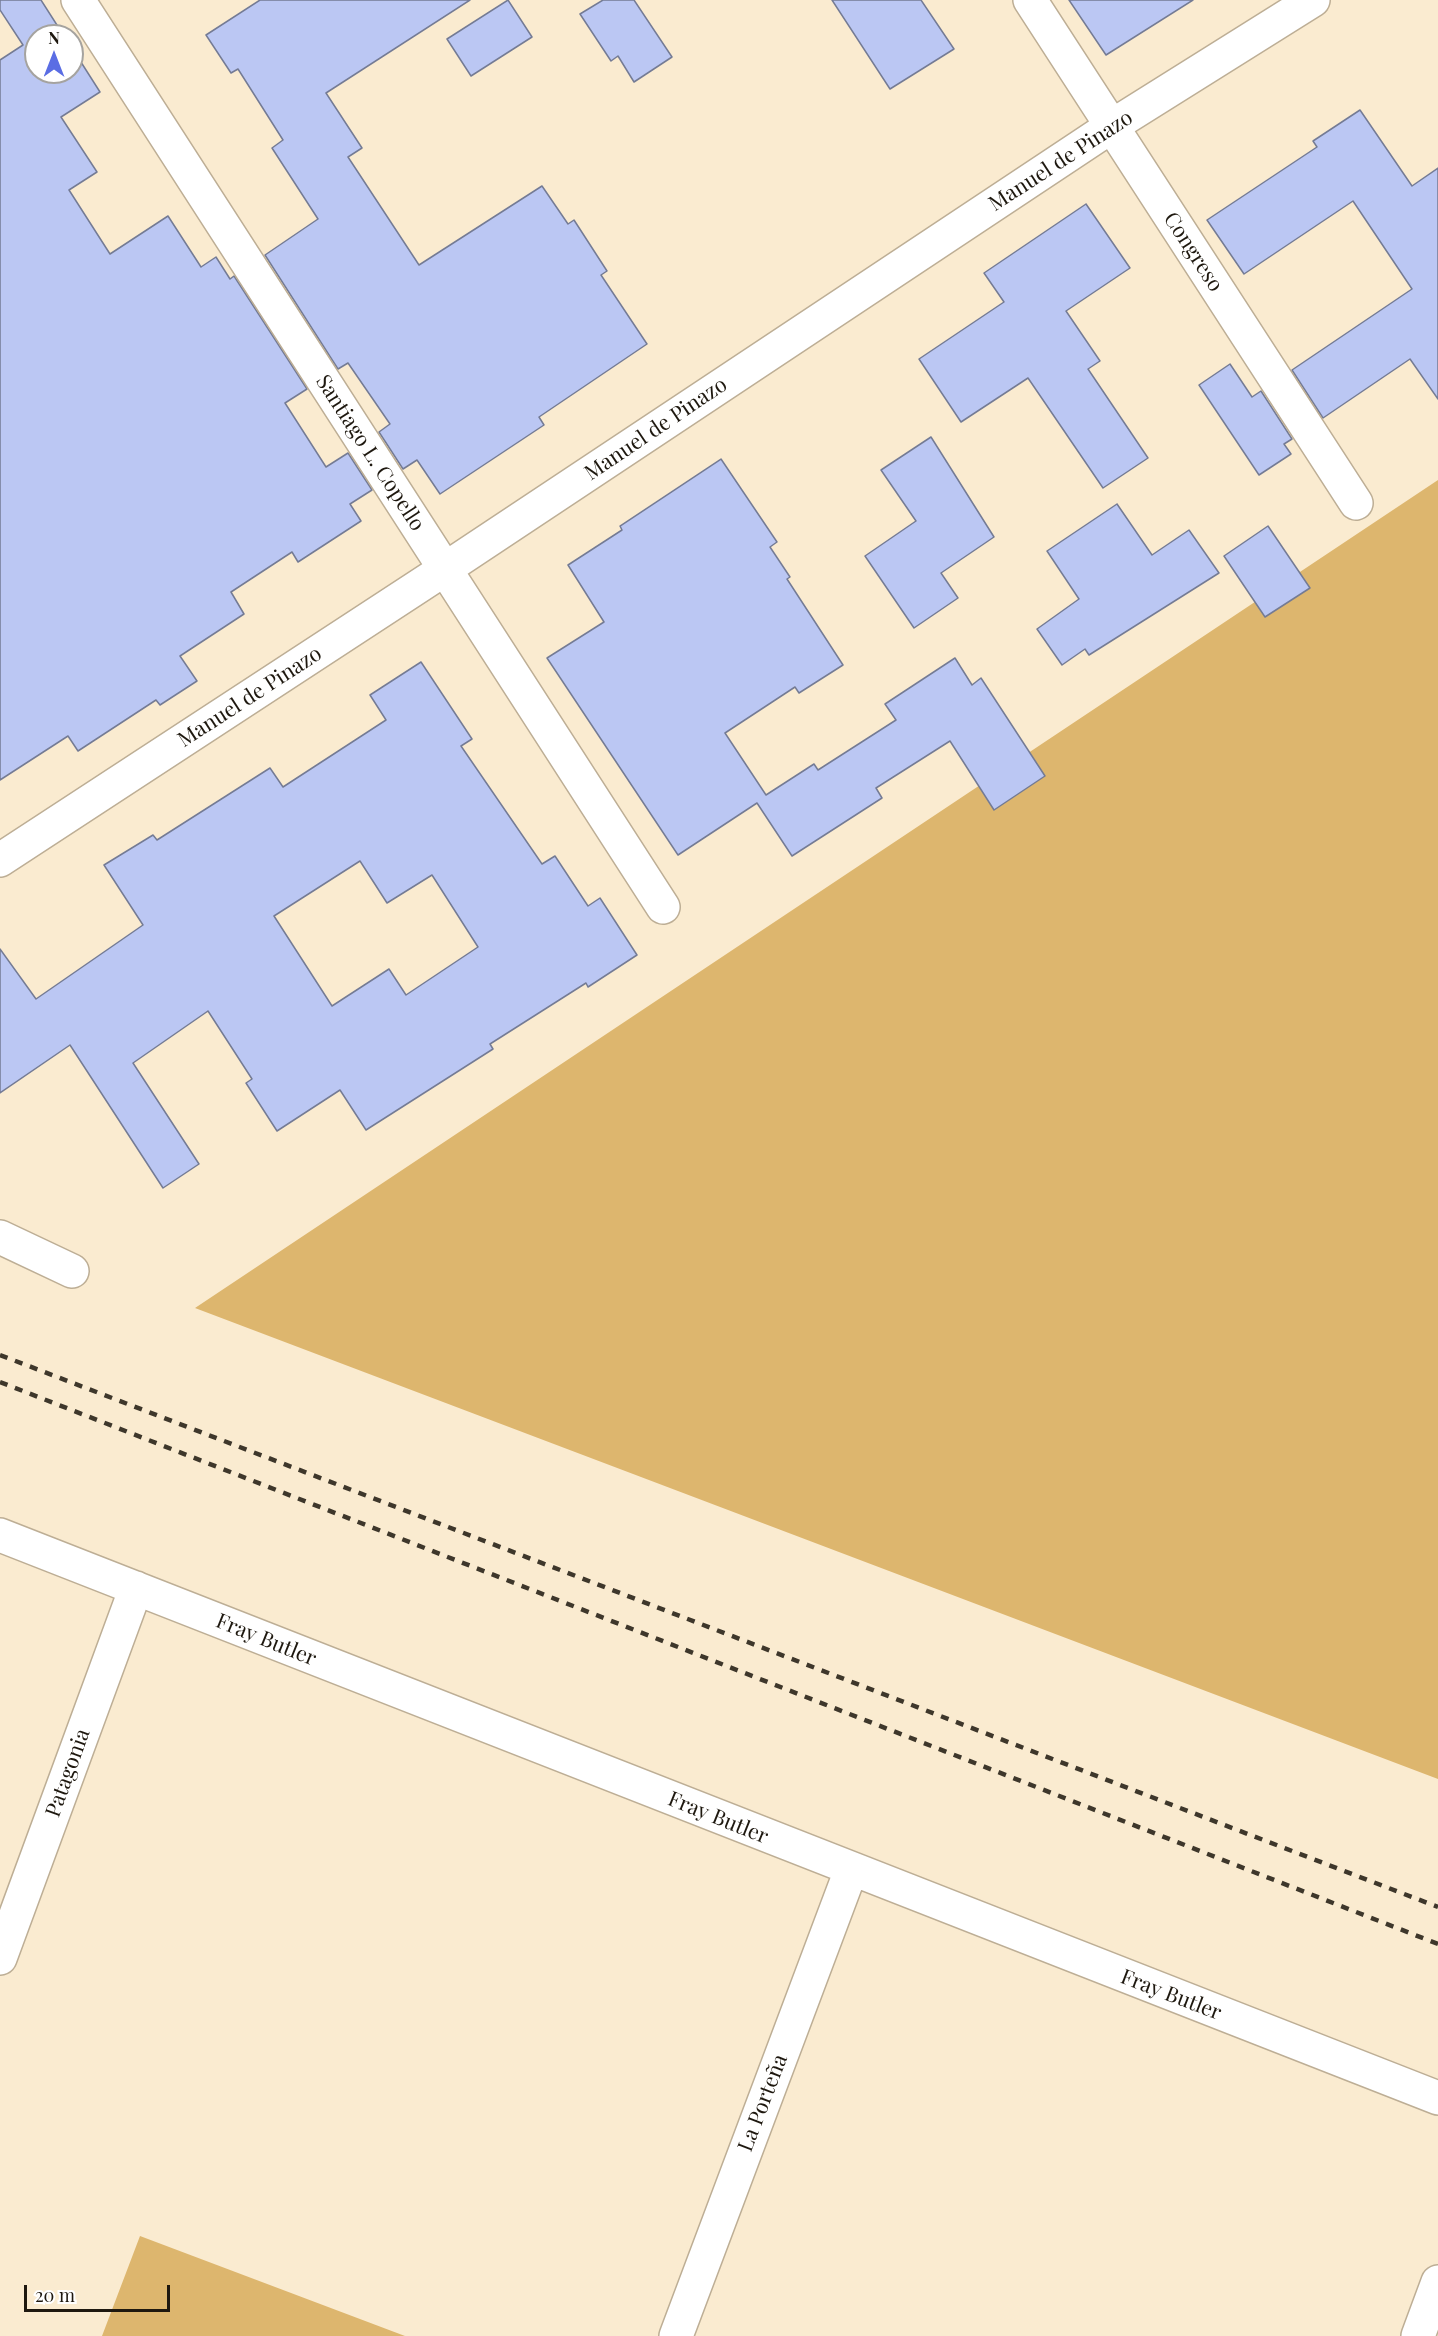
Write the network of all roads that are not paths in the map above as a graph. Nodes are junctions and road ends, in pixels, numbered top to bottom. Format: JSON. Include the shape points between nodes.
{"nodes":[{"id":1,"x":78,"y":0,"type":"edge"},
{"id":2,"x":1030,"y":0,"type":"edge"},
{"id":3,"x":1313,"y":0,"type":"edge"},
{"id":4,"x":1112,"y":126,"type":"junction"},
{"id":5,"x":1356,"y":503,"type":"dead end"},
{"id":6,"x":445,"y":570,"type":"junction"},
{"id":7,"x":0,"y":860,"type":"edge"},
{"id":8,"x":663,"y":907,"type":"dead end"},
{"id":9,"x":0,"y":1237,"type":"edge"},
{"id":10,"x":72,"y":1271,"type":"dead end"},
{"id":11,"x":0,"y":1535,"type":"edge"},
{"id":12,"x":136,"y":1588,"type":"junction"},
{"id":13,"x":850,"y":1870,"type":"junction"},
{"id":14,"x":0,"y":1958,"type":"edge"},
{"id":15,"x":1438,"y":2098,"type":"edge"},
{"id":16,"x":1438,"y":2282,"type":"edge"},
{"id":17,"x":676,"y":2336,"type":"edge"},
{"id":18,"x":1418,"y":2336,"type":"edge"}],
"edges":[{"from":1,"to":6,"type":"street","name":"Santiago L. Copello"},
{"from":2,"to":4,"type":"street","name":"Congreso"},
{"from":3,"to":4,"type":"street","name":"Manuel de Pinazo"},
{"from":4,"to":5,"type":"street","name":"Congreso"},
{"from":4,"to":6,"type":"street","name":"Manuel de Pinazo"},
{"from":6,"to":7,"type":"street","name":"Manuel de Pinazo"},
{"from":6,"to":8,"type":"street","name":"Santiago L. Copello"},
{"from":9,"to":10,"type":"street"},
{"from":11,"to":12,"type":"street","name":"Fray Butler"},
{"from":12,"to":13,"type":"street","name":"Fray Butler"},
{"from":12,"to":14,"type":"street","name":"Patagonia"},
{"from":13,"to":15,"type":"street","name":"Fray Butler"},
{"from":13,"to":17,"type":"street","name":"La Porteña"},
{"from":16,"to":18,"type":"street"}]}
